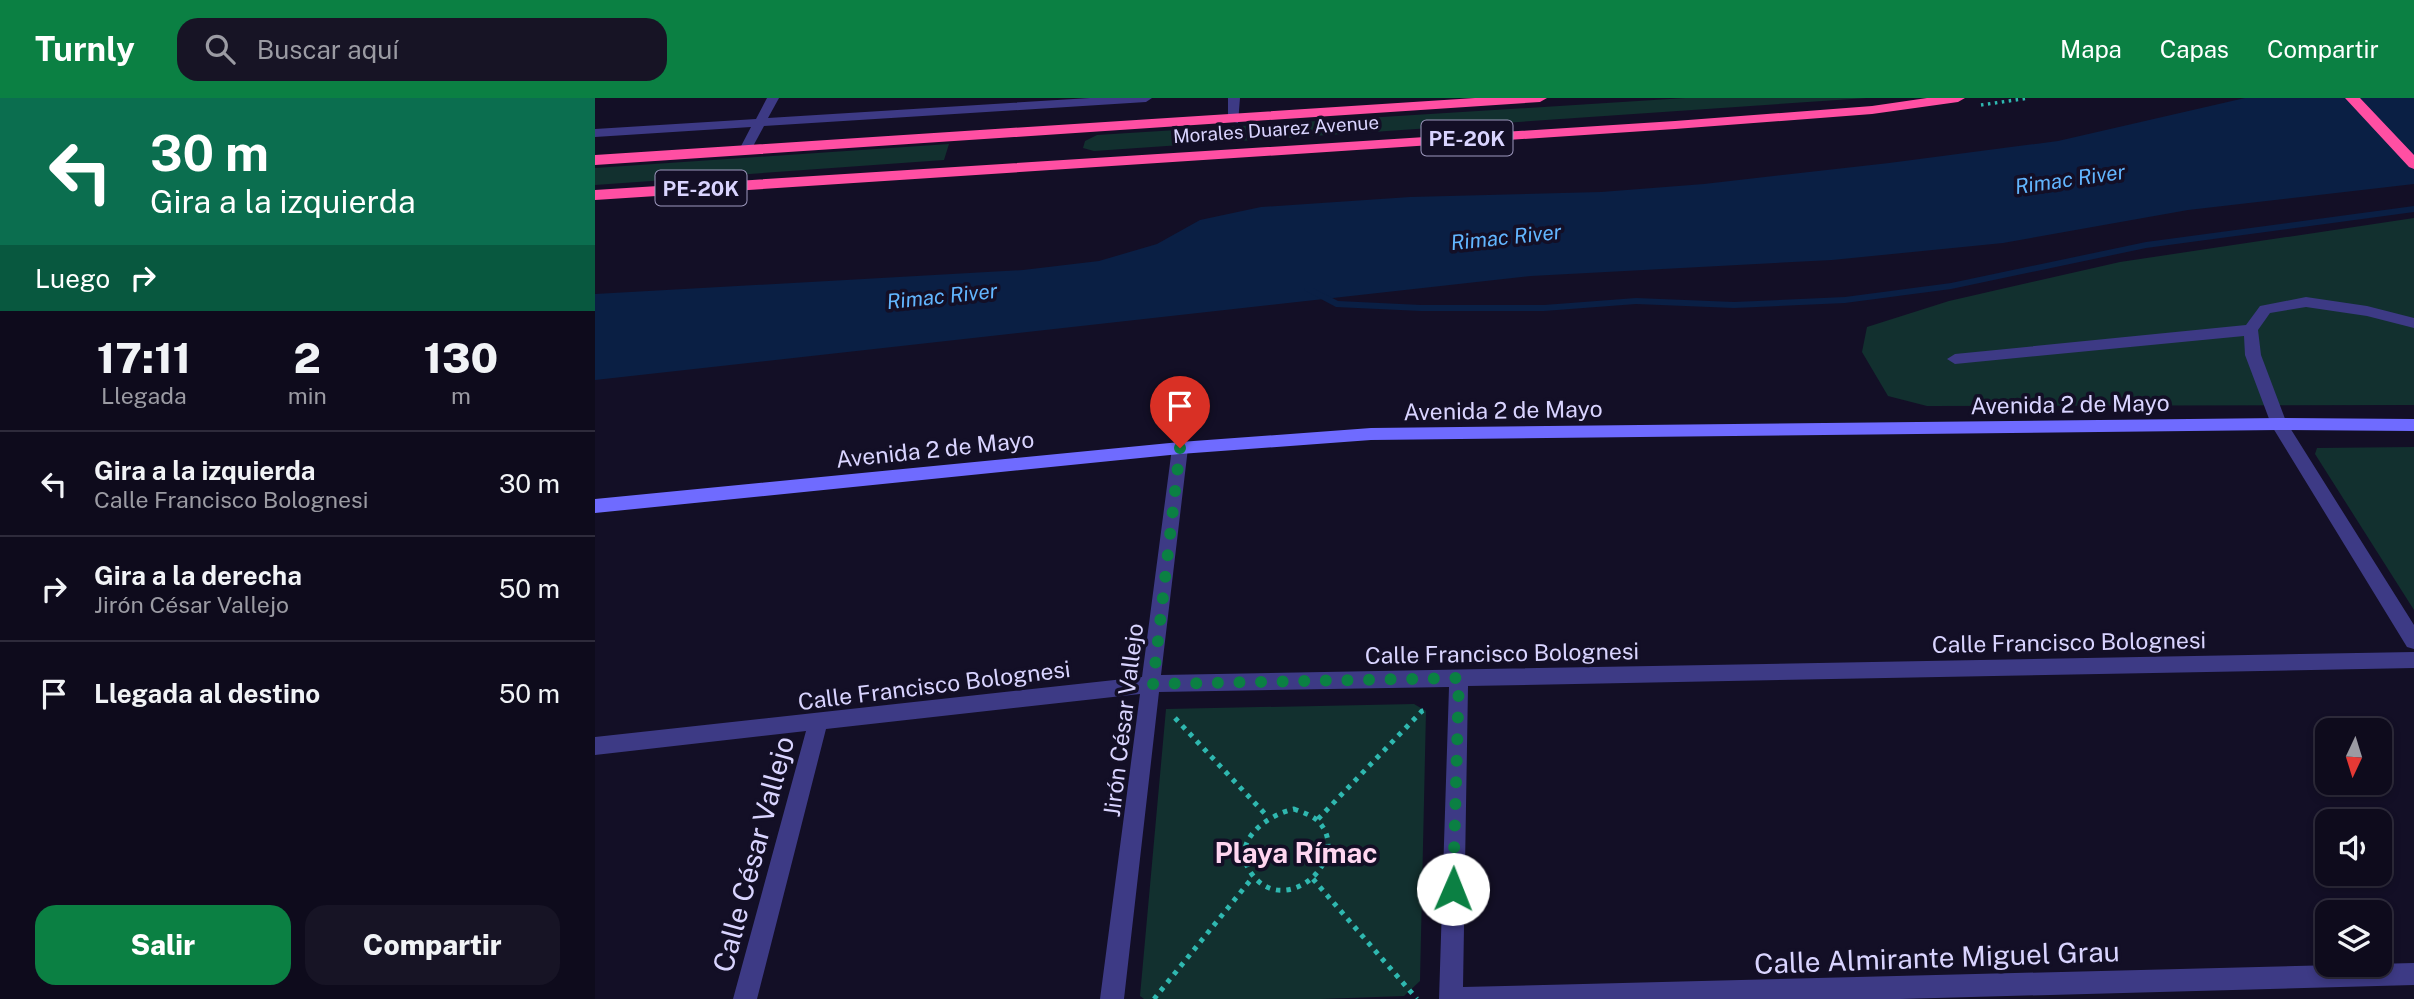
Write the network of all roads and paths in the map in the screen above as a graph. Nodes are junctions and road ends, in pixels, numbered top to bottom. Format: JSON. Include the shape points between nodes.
{"nodes":[{"id":1,"x":773,"y":98,"type":"edge"},
{"id":2,"x":1146,"y":98,"type":"edge"},
{"id":3,"x":1234,"y":98,"type":"edge"},
{"id":4,"x":1541,"y":98,"type":"edge"},
{"id":5,"x":1958,"y":98,"type":"edge"},
{"id":6,"x":2352,"y":98,"type":"edge"},
{"id":7,"x":1234,"y":120,"type":"junction"},
{"id":8,"x":760,"y":123,"type":"junction"},
{"id":9,"x":595,"y":133,"type":"edge"},
{"id":10,"x":745,"y":150,"type":"junction"},
{"id":11,"x":979,"y":153,"type":"junction"},
{"id":12,"x":595,"y":160,"type":"edge"},
{"id":13,"x":2414,"y":164,"type":"edge"},
{"id":14,"x":595,"y":195,"type":"edge"},
{"id":15,"x":2414,"y":323,"type":"edge"},
{"id":16,"x":2251,"y":330,"type":"junction"},
{"id":17,"x":1955,"y":359,"type":"dead end"},
{"id":18,"x":2279,"y":424,"type":"junction"},
{"id":19,"x":2414,"y":425,"type":"edge"},
{"id":20,"x":1180,"y":448,"type":"junction"},
{"id":21,"x":595,"y":506,"type":"edge"},
{"id":22,"x":2414,"y":642,"type":"edge"},
{"id":23,"x":2414,"y":660,"type":"edge"},
{"id":24,"x":1153,"y":684,"type":"junction"},
{"id":25,"x":1177,"y":684,"type":"junction"},
{"id":26,"x":1458,"y":687,"type":"junction"},
{"id":27,"x":818,"y":723,"type":"junction"},
{"id":28,"x":595,"y":746,"type":"edge"},
{"id":29,"x":1268,"y":817,"type":"junction"},
{"id":30,"x":1318,"y":819,"type":"junction"},
{"id":31,"x":1253,"y":877,"type":"junction"},
{"id":32,"x":1313,"y":879,"type":"junction"},
{"id":33,"x":2414,"y":974,"type":"edge"},
{"id":34,"x":745,"y":999,"type":"edge"},
{"id":35,"x":1112,"y":999,"type":"edge"},
{"id":36,"x":1154,"y":999,"type":"edge"},
{"id":37,"x":1417,"y":999,"type":"edge"},
{"id":38,"x":1451,"y":999,"type":"edge"},
{"id":39,"x":1462,"y":999,"type":"edge"}],
"edges":[{"from":1,"to":8,"type":"street"},
{"from":2,"to":8,"type":"street"},
{"from":3,"to":7,"type":"street"},
{"from":4,"to":7,"type":"highway","name":"Morales Duarez Avenue","number":"PE-20K"},
{"from":5,"to":11,"type":"highway","name":"Morales Duarez Avenue","number":"PE-20K","via":[[1872,110],[1688,124]]},
{"from":6,"to":13,"type":"highway"},
{"from":7,"to":11,"type":"highway","name":"Morales Duarez Avenue","number":"PE-20K"},
{"from":8,"to":9,"type":"street"},
{"from":8,"to":10,"type":"street"},
{"from":10,"to":11,"type":"highway","name":"Morales Duarez Avenue","number":"PE-20K"},
{"from":10,"to":12,"type":"highway","name":"Morales Duarez Avenue","number":"PE-20K"},
{"from":11,"to":14,"type":"highway","name":"Morales Duarez Avenue","number":"PE-20K"},
{"from":15,"to":16,"type":"street","via":[[2306,302],[2265,309]]},
{"from":16,"to":17,"type":"street"},
{"from":16,"to":18,"type":"street","via":[[2253,355]]},
{"from":18,"to":19,"type":"street","name":"Avenida 2 de Mayo"},
{"from":18,"to":20,"type":"street","name":"Avenida 2 de Mayo","via":[[1371,434]]},
{"from":18,"to":22,"type":"street"},
{"from":20,"to":21,"type":"street","name":"Avenida 2 de Mayo"},
{"from":20,"to":24,"type":"street","name":"Jirón César Vallejo"},
{"from":23,"to":26,"type":"street","name":"Calle Francisco Bolognesi"},
{"from":24,"to":25,"type":"street","name":"Calle Francisco Bolognesi"},
{"from":24,"to":27,"type":"street","name":"Calle Francisco Bolognesi"},
{"from":24,"to":35,"type":"street","name":"Jirón César Vallejo"},
{"from":25,"to":26,"type":"street","name":"Calle Francisco Bolognesi"},
{"from":25,"to":29,"type":"path","via":[[1171,713]]},
{"from":26,"to":30,"type":"path","via":[[1422,711]]},
{"from":26,"to":38,"type":"street"},
{"from":27,"to":28,"type":"street","name":"Calle Francisco Bolognesi"},
{"from":27,"to":34,"type":"street","name":"Calle César Vallejo"},
{"from":29,"to":30,"type":"path","via":[[1294,809]]},
{"from":29,"to":31,"type":"path","via":[[1248,838],[1245,852]]},
{"from":30,"to":32,"type":"path","via":[[1329,841],[1328,855]]},
{"from":31,"to":32,"type":"path","via":[[1274,890],[1301,887]]},
{"from":31,"to":36,"type":"path"},
{"from":32,"to":37,"type":"path"},
{"from":33,"to":39,"type":"street","name":"Calle Almirante Miguel Grau"}]}
